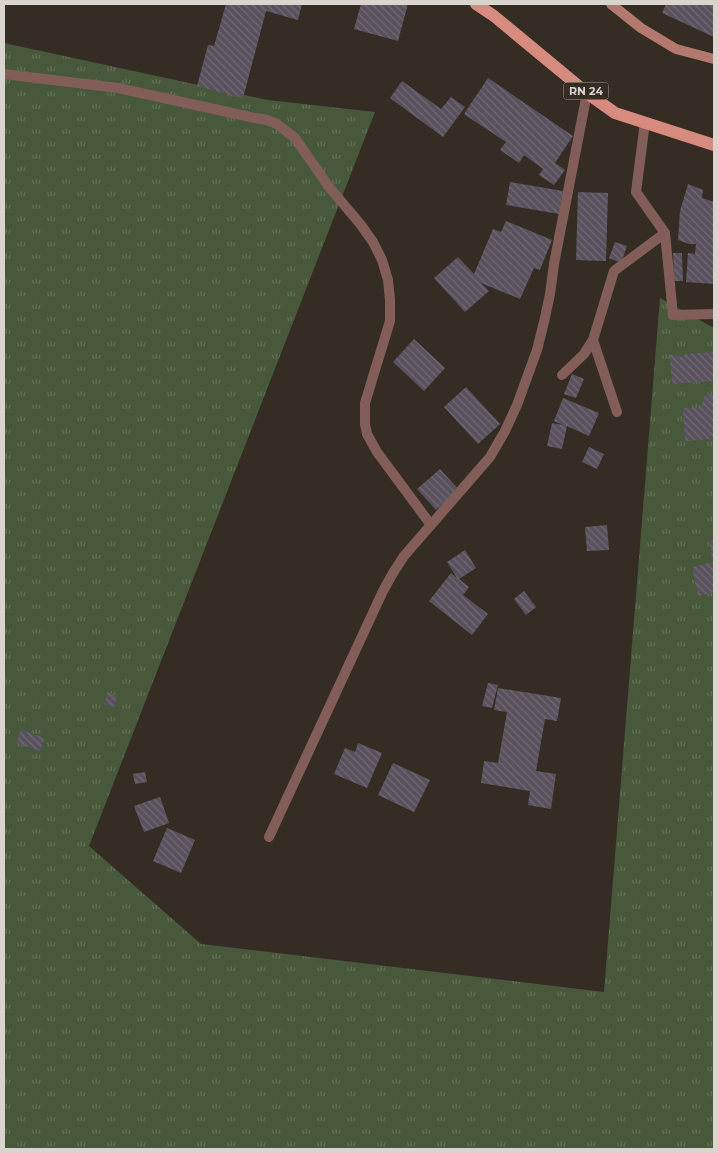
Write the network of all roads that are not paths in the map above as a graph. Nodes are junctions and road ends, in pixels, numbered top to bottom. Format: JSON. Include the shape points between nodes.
{"nodes":[{"id":1,"x":476,"y":4,"type":"edge"},
{"id":2,"x":611,"y":4,"type":"edge"},
{"id":3,"x":714,"y":59,"type":"edge"},
{"id":4,"x":4,"y":74,"type":"edge"},
{"id":5,"x":588,"y":93,"type":"junction"},
{"id":6,"x":645,"y":122,"type":"junction"},
{"id":7,"x":714,"y":145,"type":"edge"},
{"id":8,"x":665,"y":233,"type":"junction"},
{"id":9,"x":714,"y":314,"type":"edge"},
{"id":10,"x":593,"y":340,"type":"junction"},
{"id":11,"x":562,"y":375,"type":"dead end"},
{"id":12,"x":617,"y":412,"type":"dead end"},
{"id":13,"x":432,"y":525,"type":"junction"},
{"id":14,"x":269,"y":837,"type":"dead end"}],
"edges":[{"from":1,"to":5,"type":"main road","number":"RN 24"},
{"from":2,"to":3,"type":"main road","via":[[641,28],[676,49]]},
{"from":4,"to":13,"type":"street","via":[[118,88],[261,119],[277,124],[295,138],[361,225],[382,260],[388,280],[390,321],[365,403],[365,424],[377,452]]},
{"from":5,"to":6,"type":"main road","number":"RN 24","via":[[615,113]]},
{"from":5,"to":13,"type":"street","via":[[550,294],[528,378],[505,432],[490,457]]},
{"from":6,"to":7,"type":"main road","number":"RN 24"},
{"from":6,"to":8,"type":"street","via":[[636,192]]},
{"from":8,"to":9,"type":"street","via":[[673,315]]},
{"from":8,"to":10,"type":"street","via":[[614,271]]},
{"from":10,"to":11,"type":"street","via":[[584,354]]},
{"from":10,"to":12,"type":"street"},
{"from":13,"to":14,"type":"street","via":[[404,556],[383,591]]}]}
